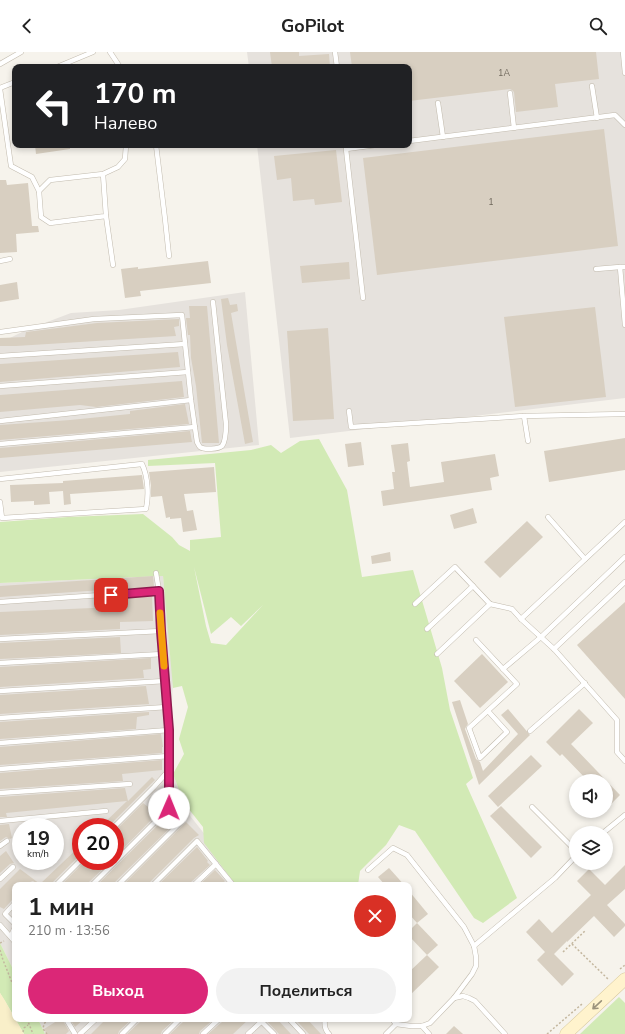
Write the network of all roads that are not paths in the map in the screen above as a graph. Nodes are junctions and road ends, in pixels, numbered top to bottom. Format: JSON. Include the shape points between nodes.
{"nodes":[{"id":1,"x":21,"y":52,"type":"edge"},
{"id":2,"x":93,"y":52,"type":"edge"},
{"id":3,"x":110,"y":52,"type":"edge"},
{"id":4,"x":336,"y":52,"type":"edge"},
{"id":5,"x":622,"y":52,"type":"edge"},
{"id":6,"x":0,"y":64,"type":"edge"},
{"id":7,"x":64,"y":64,"type":"edge"},
{"id":8,"x":118,"y":64,"type":"edge"},
{"id":9,"x":337,"y":64,"type":"edge"},
{"id":10,"x":625,"y":73,"type":"edge"},
{"id":11,"x":12,"y":83,"type":"edge"},
{"id":12,"x":592,"y":86,"type":"dead end"},
{"id":13,"x":0,"y":89,"type":"edge"},
{"id":14,"x":510,"y":93,"type":"dead end"},
{"id":15,"x":438,"y":102,"type":"dead end"},
{"id":16,"x":597,"y":118,"type":"junction"},
{"id":17,"x":625,"y":126,"type":"edge"},
{"id":18,"x":514,"y":128,"type":"junction"},
{"id":19,"x":443,"y":137,"type":"junction"},
{"id":20,"x":412,"y":141,"type":"edge"},
{"id":21,"x":126,"y":148,"type":"edge"},
{"id":22,"x":156,"y":148,"type":"edge"},
{"id":23,"x":345,"y":148,"type":"edge"},
{"id":24,"x":103,"y":174,"type":"junction"},
{"id":25,"x":39,"y":191,"type":"junction"},
{"id":26,"x":106,"y":216,"type":"junction"},
{"id":27,"x":168,"y":256,"type":"dead end"},
{"id":28,"x":10,"y":259,"type":"dead end"},
{"id":29,"x":0,"y":261,"type":"edge"},
{"id":30,"x":113,"y":265,"type":"dead end"},
{"id":31,"x":622,"y":267,"type":"edge"},
{"id":32,"x":596,"y":269,"type":"dead end"},
{"id":33,"x":364,"y":298,"type":"dead end"},
{"id":34,"x":213,"y":302,"type":"dead end"},
{"id":35,"x":625,"y":325,"type":"edge"},
{"id":36,"x":0,"y":332,"type":"edge"},
{"id":37,"x":185,"y":344,"type":"junction"},
{"id":38,"x":0,"y":356,"type":"edge"},
{"id":39,"x":188,"y":372,"type":"junction"},
{"id":40,"x":0,"y":386,"type":"edge"},
{"id":41,"x":191,"y":400,"type":"junction"},
{"id":42,"x":349,"y":411,"type":"dead end"},
{"id":43,"x":625,"y":414,"type":"edge"},
{"id":44,"x":524,"y":416,"type":"junction"},
{"id":45,"x":0,"y":420,"type":"edge"},
{"id":46,"x":195,"y":427,"type":"junction"},
{"id":47,"x":528,"y":441,"type":"dead end"},
{"id":48,"x":0,"y":444,"type":"edge"},
{"id":49,"x":0,"y":479,"type":"edge"},
{"id":50,"x":0,"y":502,"type":"edge"},
{"id":51,"x":548,"y":517,"type":"dead end"},
{"id":52,"x":625,"y":522,"type":"edge"},
{"id":53,"x":625,"y":557,"type":"edge"},
{"id":54,"x":585,"y":559,"type":"junction"},
{"id":55,"x":156,"y":573,"type":"dead end"},
{"id":56,"x":625,"y":582,"type":"edge"},
{"id":57,"x":473,"y":586,"type":"junction"},
{"id":58,"x":159,"y":591,"type":"junction"},
{"id":59,"x":0,"y":602,"type":"edge"},
{"id":60,"x":415,"y":604,"type":"dead end"},
{"id":61,"x":490,"y":604,"type":"junction"},
{"id":62,"x":521,"y":619,"type":"junction"},
{"id":63,"x":427,"y":629,"type":"dead end"},
{"id":64,"x":161,"y":631,"type":"junction"},
{"id":65,"x":540,"y":637,"type":"junction"},
{"id":66,"x":0,"y":639,"type":"edge"},
{"id":67,"x":476,"y":640,"type":"dead end"},
{"id":68,"x":554,"y":649,"type":"junction"},
{"id":69,"x":163,"y":654,"type":"junction"},
{"id":70,"x":436,"y":654,"type":"dead end"},
{"id":71,"x":0,"y":663,"type":"edge"},
{"id":72,"x":503,"y":669,"type":"junction"},
{"id":73,"x":165,"y":681,"type":"junction"},
{"id":74,"x":585,"y":683,"type":"junction"},
{"id":75,"x":0,"y":691,"type":"edge"},
{"id":76,"x":167,"y":707,"type":"junction"},
{"id":77,"x":488,"y":711,"type":"junction"},
{"id":78,"x":0,"y":718,"type":"edge"},
{"id":79,"x":169,"y":730,"type":"junction"},
{"id":80,"x":530,"y":731,"type":"dead end"},
{"id":81,"x":0,"y":743,"type":"edge"},
{"id":82,"x":169,"y":756,"type":"junction"},
{"id":83,"x":625,"y":761,"type":"edge"},
{"id":84,"x":0,"y":769,"type":"edge"},
{"id":85,"x":169,"y":770,"type":"junction"},
{"id":86,"x":130,"y":784,"type":"dead end"},
{"id":87,"x":0,"y":793,"type":"edge"},
{"id":88,"x":532,"y":807,"type":"dead end"},
{"id":89,"x":169,"y":808,"type":"junction"},
{"id":90,"x":106,"y":811,"type":"dead end"},
{"id":91,"x":625,"y":815,"type":"edge"},
{"id":92,"x":123,"y":818,"type":"edge"},
{"id":93,"x":0,"y":821,"type":"edge"},
{"id":94,"x":612,"y":826,"type":"edge"},
{"id":95,"x":7,"y":841,"type":"dead end"},
{"id":96,"x":569,"y":844,"type":"edge"},
{"id":97,"x":0,"y":846,"type":"edge"},
{"id":98,"x":569,"y":863,"type":"edge"},
{"id":99,"x":216,"y":864,"type":"junction"},
{"id":100,"x":12,"y":868,"type":"edge"},
{"id":101,"x":72,"y":869,"type":"edge"},
{"id":102,"x":368,"y":870,"type":"dead end"},
{"id":103,"x":0,"y":879,"type":"edge"},
{"id":104,"x":59,"y":882,"type":"edge"},
{"id":105,"x":95,"y":882,"type":"edge"},
{"id":106,"x":121,"y":882,"type":"edge"},
{"id":107,"x":156,"y":882,"type":"edge"},
{"id":108,"x":197,"y":882,"type":"edge"},
{"id":109,"x":230,"y":882,"type":"edge"},
{"id":110,"x":12,"y":906,"type":"edge"},
{"id":111,"x":12,"y":922,"type":"edge"},
{"id":112,"x":0,"y":925,"type":"edge"},
{"id":113,"x":11,"y":936,"type":"edge"},
{"id":114,"x":474,"y":946,"type":"junction"},
{"id":115,"x":625,"y":979,"type":"edge"},
{"id":116,"x":454,"y":998,"type":"junction"},
{"id":117,"x":68,"y":1022,"type":"edge"},
{"id":118,"x":93,"y":1022,"type":"edge"},
{"id":119,"x":134,"y":1022,"type":"edge"},
{"id":120,"x":177,"y":1022,"type":"edge"},
{"id":121,"x":215,"y":1022,"type":"edge"},
{"id":122,"x":259,"y":1022,"type":"edge"},
{"id":123,"x":263,"y":1022,"type":"edge"},
{"id":124,"x":292,"y":1022,"type":"edge"},
{"id":125,"x":325,"y":1022,"type":"edge"},
{"id":126,"x":396,"y":1024,"type":"joint"},
{"id":127,"x":422,"y":1026,"type":"junction"},
{"id":128,"x":75,"y":1034,"type":"edge"},
{"id":129,"x":80,"y":1034,"type":"edge"},
{"id":130,"x":122,"y":1034,"type":"edge"},
{"id":131,"x":165,"y":1034,"type":"edge"},
{"id":132,"x":202,"y":1034,"type":"edge"},
{"id":133,"x":248,"y":1034,"type":"edge"},
{"id":134,"x":274,"y":1034,"type":"edge"},
{"id":135,"x":303,"y":1034,"type":"edge"},
{"id":136,"x":329,"y":1034,"type":"edge"},
{"id":137,"x":386,"y":1034,"type":"edge"},
{"id":138,"x":429,"y":1034,"type":"edge"},
{"id":139,"x":505,"y":1034,"type":"edge"},
{"id":140,"x":566,"y":1034,"type":"edge"}],
"edges":[{"from":1,"to":6,"type":"lane"},
{"from":2,"to":7,"type":"lane"},
{"from":3,"to":8,"type":"lane"},
{"from":4,"to":9,"type":"lane"},
{"from":5,"to":10,"type":"lane"},
{"from":11,"to":13,"type":"lane"},
{"from":12,"to":16,"type":"lane"},
{"from":13,"to":25,"type":"lane","via":[[11,166],[32,177]]},
{"from":14,"to":18,"type":"lane"},
{"from":15,"to":19,"type":"lane"},
{"from":16,"to":17,"type":"lane","via":[[615,115]]},
{"from":16,"to":18,"type":"lane"},
{"from":18,"to":19,"type":"lane"},
{"from":19,"to":20,"type":"lane"},
{"from":21,"to":24,"type":"lane","via":[[125,159],[118,167]]},
{"from":22,"to":27,"type":"lane"},
{"from":23,"to":33,"type":"lane"},
{"from":24,"to":25,"type":"lane","via":[[50,180]]},
{"from":24,"to":26,"type":"lane"},
{"from":25,"to":26,"type":"lane","via":[[41,217],[50,223]]},
{"from":26,"to":30,"type":"lane"},
{"from":28,"to":29,"type":"lane"},
{"from":31,"to":32,"type":"lane"},
{"from":31,"to":35,"type":"lane"},
{"from":34,"to":46,"type":"lane","via":[[226,424],[223,445],[218,448],[201,448],[197,442]]},
{"from":36,"to":37,"type":"lane","via":[[94,319],[182,315]]},
{"from":37,"to":38,"type":"lane"},
{"from":37,"to":39,"type":"lane"},
{"from":39,"to":40,"type":"lane"},
{"from":39,"to":41,"type":"lane"},
{"from":41,"to":45,"type":"lane"},
{"from":41,"to":46,"type":"lane"},
{"from":42,"to":44,"type":"lane","via":[[351,427]]},
{"from":43,"to":44,"type":"lane"},
{"from":44,"to":47,"type":"lane"},
{"from":46,"to":48,"type":"lane"},
{"from":49,"to":50,"type":"lane","via":[[142,464],[146,471],[148,500],[146,509],[2,518]]},
{"from":51,"to":54,"type":"lane"},
{"from":52,"to":54,"type":"lane"},
{"from":53,"to":65,"type":"lane"},
{"from":54,"to":62,"type":"lane"},
{"from":55,"to":58,"type":"lane"},
{"from":56,"to":68,"type":"lane"},
{"from":57,"to":60,"type":"lane","via":[[455,567]]},
{"from":57,"to":61,"type":"lane"},
{"from":57,"to":63,"type":"lane"},
{"from":58,"to":59,"type":"lane"},
{"from":58,"to":64,"type":"lane"},
{"from":61,"to":62,"type":"lane","via":[[512,609]]},
{"from":61,"to":70,"type":"lane"},
{"from":62,"to":65,"type":"lane"},
{"from":64,"to":66,"type":"lane"},
{"from":64,"to":69,"type":"lane"},
{"from":65,"to":68,"type":"lane"},
{"from":65,"to":72,"type":"lane"},
{"from":67,"to":72,"type":"lane"},
{"from":68,"to":74,"type":"lane"},
{"from":69,"to":71,"type":"lane"},
{"from":69,"to":73,"type":"lane"},
{"from":72,"to":77,"type":"lane","via":[[517,684]]},
{"from":73,"to":75,"type":"lane"},
{"from":73,"to":76,"type":"lane"},
{"from":74,"to":80,"type":"lane"},
{"from":74,"to":83,"type":"lane","via":[[617,720],[617,752]]},
{"from":76,"to":78,"type":"lane"},
{"from":76,"to":79,"type":"lane"},
{"from":77,"to":77,"type":"lane","via":[[469,728],[480,758],[507,732]]},
{"from":79,"to":81,"type":"lane"},
{"from":79,"to":82,"type":"lane"},
{"from":82,"to":84,"type":"lane"},
{"from":82,"to":85,"type":"lane"},
{"from":85,"to":89,"type":"lane"},
{"from":85,"to":92,"type":"lane"},
{"from":86,"to":87,"type":"lane"},
{"from":88,"to":96,"type":"lane"},
{"from":89,"to":105,"type":"lane"},
{"from":89,"to":106,"type":"lane","via":[[182,821]]},
{"from":90,"to":93,"type":"lane"},
{"from":91,"to":94,"type":"lane"},
{"from":95,"to":97,"type":"lane"},
{"from":98,"to":114,"type":"lane"},
{"from":99,"to":107,"type":"lane","via":[[197,841]]},
{"from":99,"to":108,"type":"lane"},
{"from":99,"to":109,"type":"lane"},
{"from":100,"to":103,"type":"lane"},
{"from":101,"to":104,"type":"lane"},
{"from":102,"to":114,"type":"lane","via":[[393,848],[407,855],[464,927]]},
{"from":110,"to":111,"type":"lane","via":[[5,914]]},
{"from":112,"to":113,"type":"lane"},
{"from":114,"to":116,"type":"lane","via":[[476,966]]},
{"from":115,"to":140,"type":"main road","one_way":true},
{"from":116,"to":127,"type":"lane","via":[[430,1023]]},
{"from":116,"to":139,"type":"lane","via":[[463,996],[475,1002]]},
{"from":117,"to":128,"type":"lane"},
{"from":118,"to":129,"type":"lane"},
{"from":119,"to":130,"type":"lane"},
{"from":120,"to":131,"type":"lane"},
{"from":121,"to":132,"type":"lane"},
{"from":122,"to":133,"type":"lane"},
{"from":123,"to":134,"type":"lane"},
{"from":124,"to":135,"type":"lane"},
{"from":125,"to":136,"type":"lane"},
{"from":126,"to":127,"type":"lane"},
{"from":126,"to":137,"type":"lane"},
{"from":127,"to":138,"type":"lane"}]}
